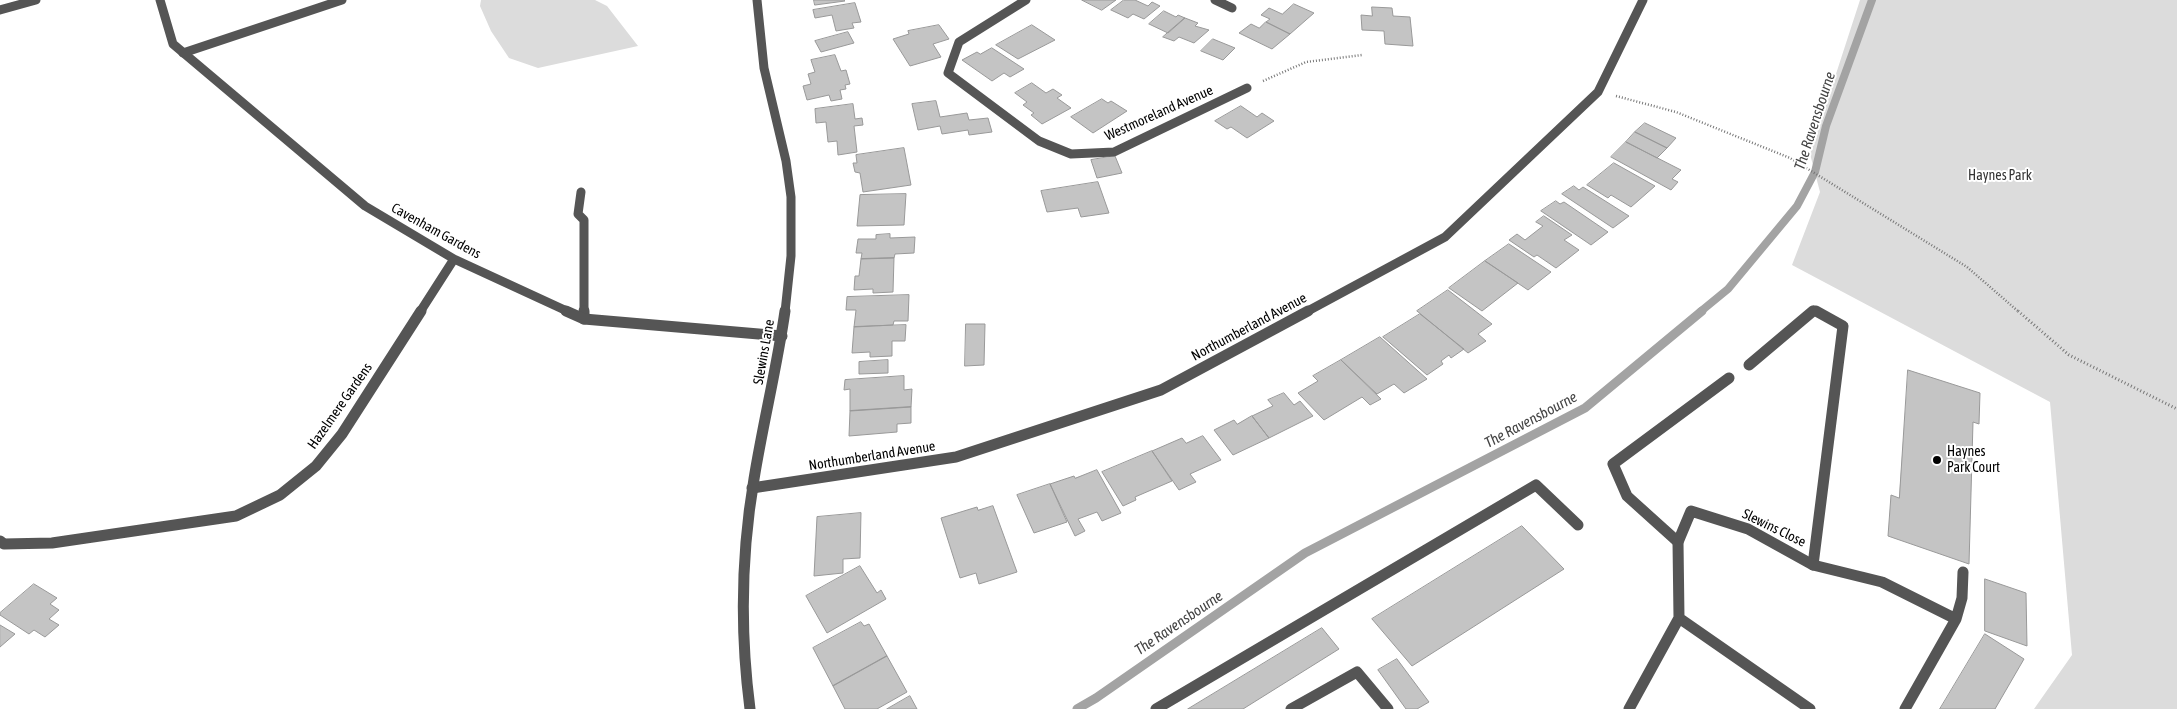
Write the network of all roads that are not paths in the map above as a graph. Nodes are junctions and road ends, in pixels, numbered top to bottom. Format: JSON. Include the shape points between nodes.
{"nodes":[{"id":1,"x":36,"y":0,"type":"edge"},
{"id":2,"x":160,"y":0,"type":"edge"},
{"id":3,"x":342,"y":0,"type":"edge"},
{"id":4,"x":757,"y":0,"type":"edge"},
{"id":5,"x":1026,"y":0,"type":"edge"},
{"id":6,"x":1215,"y":0,"type":"edge"},
{"id":7,"x":1643,"y":0,"type":"edge"},
{"id":8,"x":1232,"y":8,"type":"dead end"},
{"id":9,"x":0,"y":10,"type":"edge"},
{"id":10,"x":183,"y":53,"type":"junction"},
{"id":11,"x":1247,"y":88,"type":"road end"},
{"id":12,"x":581,"y":192,"type":"dead end"},
{"id":13,"x":454,"y":259,"type":"junction"},
{"id":14,"x":584,"y":320,"type":"junction"},
{"id":15,"x":782,"y":336,"type":"junction"},
{"id":16,"x":1749,"y":365,"type":"dead end"},
{"id":17,"x":1729,"y":378,"type":"dead end"},
{"id":18,"x":752,"y":488,"type":"junction"},
{"id":19,"x":1578,"y":524,"type":"dead end"},
{"id":20,"x":1678,"y":542,"type":"junction"},
{"id":21,"x":1,"y":544,"type":"edge"},
{"id":22,"x":1813,"y":565,"type":"junction"},
{"id":23,"x":1963,"y":572,"type":"dead end"},
{"id":24,"x":1679,"y":618,"type":"junction"},
{"id":25,"x":1956,"y":619,"type":"junction"},
{"id":26,"x":750,"y":709,"type":"edge"},
{"id":27,"x":1156,"y":709,"type":"edge"},
{"id":28,"x":1291,"y":709,"type":"edge"},
{"id":29,"x":1388,"y":709,"type":"edge"},
{"id":30,"x":1629,"y":709,"type":"edge"},
{"id":31,"x":1810,"y":709,"type":"edge"},
{"id":32,"x":1905,"y":709,"type":"edge"}],
"edges":[{"from":1,"to":9,"type":"street"},
{"from":2,"to":10,"type":"street","name":"Cavenham Gardens","via":[[173,44]]},
{"from":3,"to":10,"type":"street"},
{"from":4,"to":15,"type":"street","name":"Slewins Lane","via":[[764,68],[788,173],[791,205],[790,268]]},
{"from":5,"to":11,"type":"street","name":"Westmoreland Avenue","via":[[959,42],[948,72],[1039,141],[1071,154],[1114,152]]},
{"from":6,"to":8,"type":"street"},
{"from":7,"to":18,"type":"street","name":"Northumberland Avenue","via":[[1598,92],[1444,237],[1161,390],[956,457]]},
{"from":10,"to":13,"type":"street","name":"Cavenham Gardens","via":[[364,206]]},
{"from":12,"to":14,"type":"street","via":[[578,214],[584,220]]},
{"from":13,"to":14,"type":"street","name":"Cavenham Gardens"},
{"from":13,"to":21,"type":"street","name":"Hazelmere Gardens","via":[[342,434],[316,466],[280,494],[236,516],[52,543]]},
{"from":14,"to":15,"type":"street","name":"Cavenham Gardens"},
{"from":15,"to":18,"type":"street","name":"Slewins Lane"},
{"from":16,"to":22,"type":"street","via":[[1814,310],[1842,326]]},
{"from":17,"to":20,"type":"street","via":[[1614,464],[1627,496]]},
{"from":18,"to":26,"type":"street","name":"Slewins Lane","via":[[745,533],[741,617]]},
{"from":19,"to":27,"type":"street","via":[[1536,485]]},
{"from":20,"to":22,"type":"street","name":"Slewins Close","via":[[1691,511],[1748,529]]},
{"from":20,"to":24,"type":"street","name":"Slewins Close"},
{"from":22,"to":25,"type":"street","name":"Slewins Close","via":[[1882,582]]},
{"from":23,"to":25,"type":"street","via":[[1962,598]]},
{"from":24,"to":30,"type":"street","name":"Slewins Close"},
{"from":24,"to":31,"type":"street"},
{"from":25,"to":32,"type":"street"},
{"from":28,"to":29,"type":"street","via":[[1357,672]]}]}
